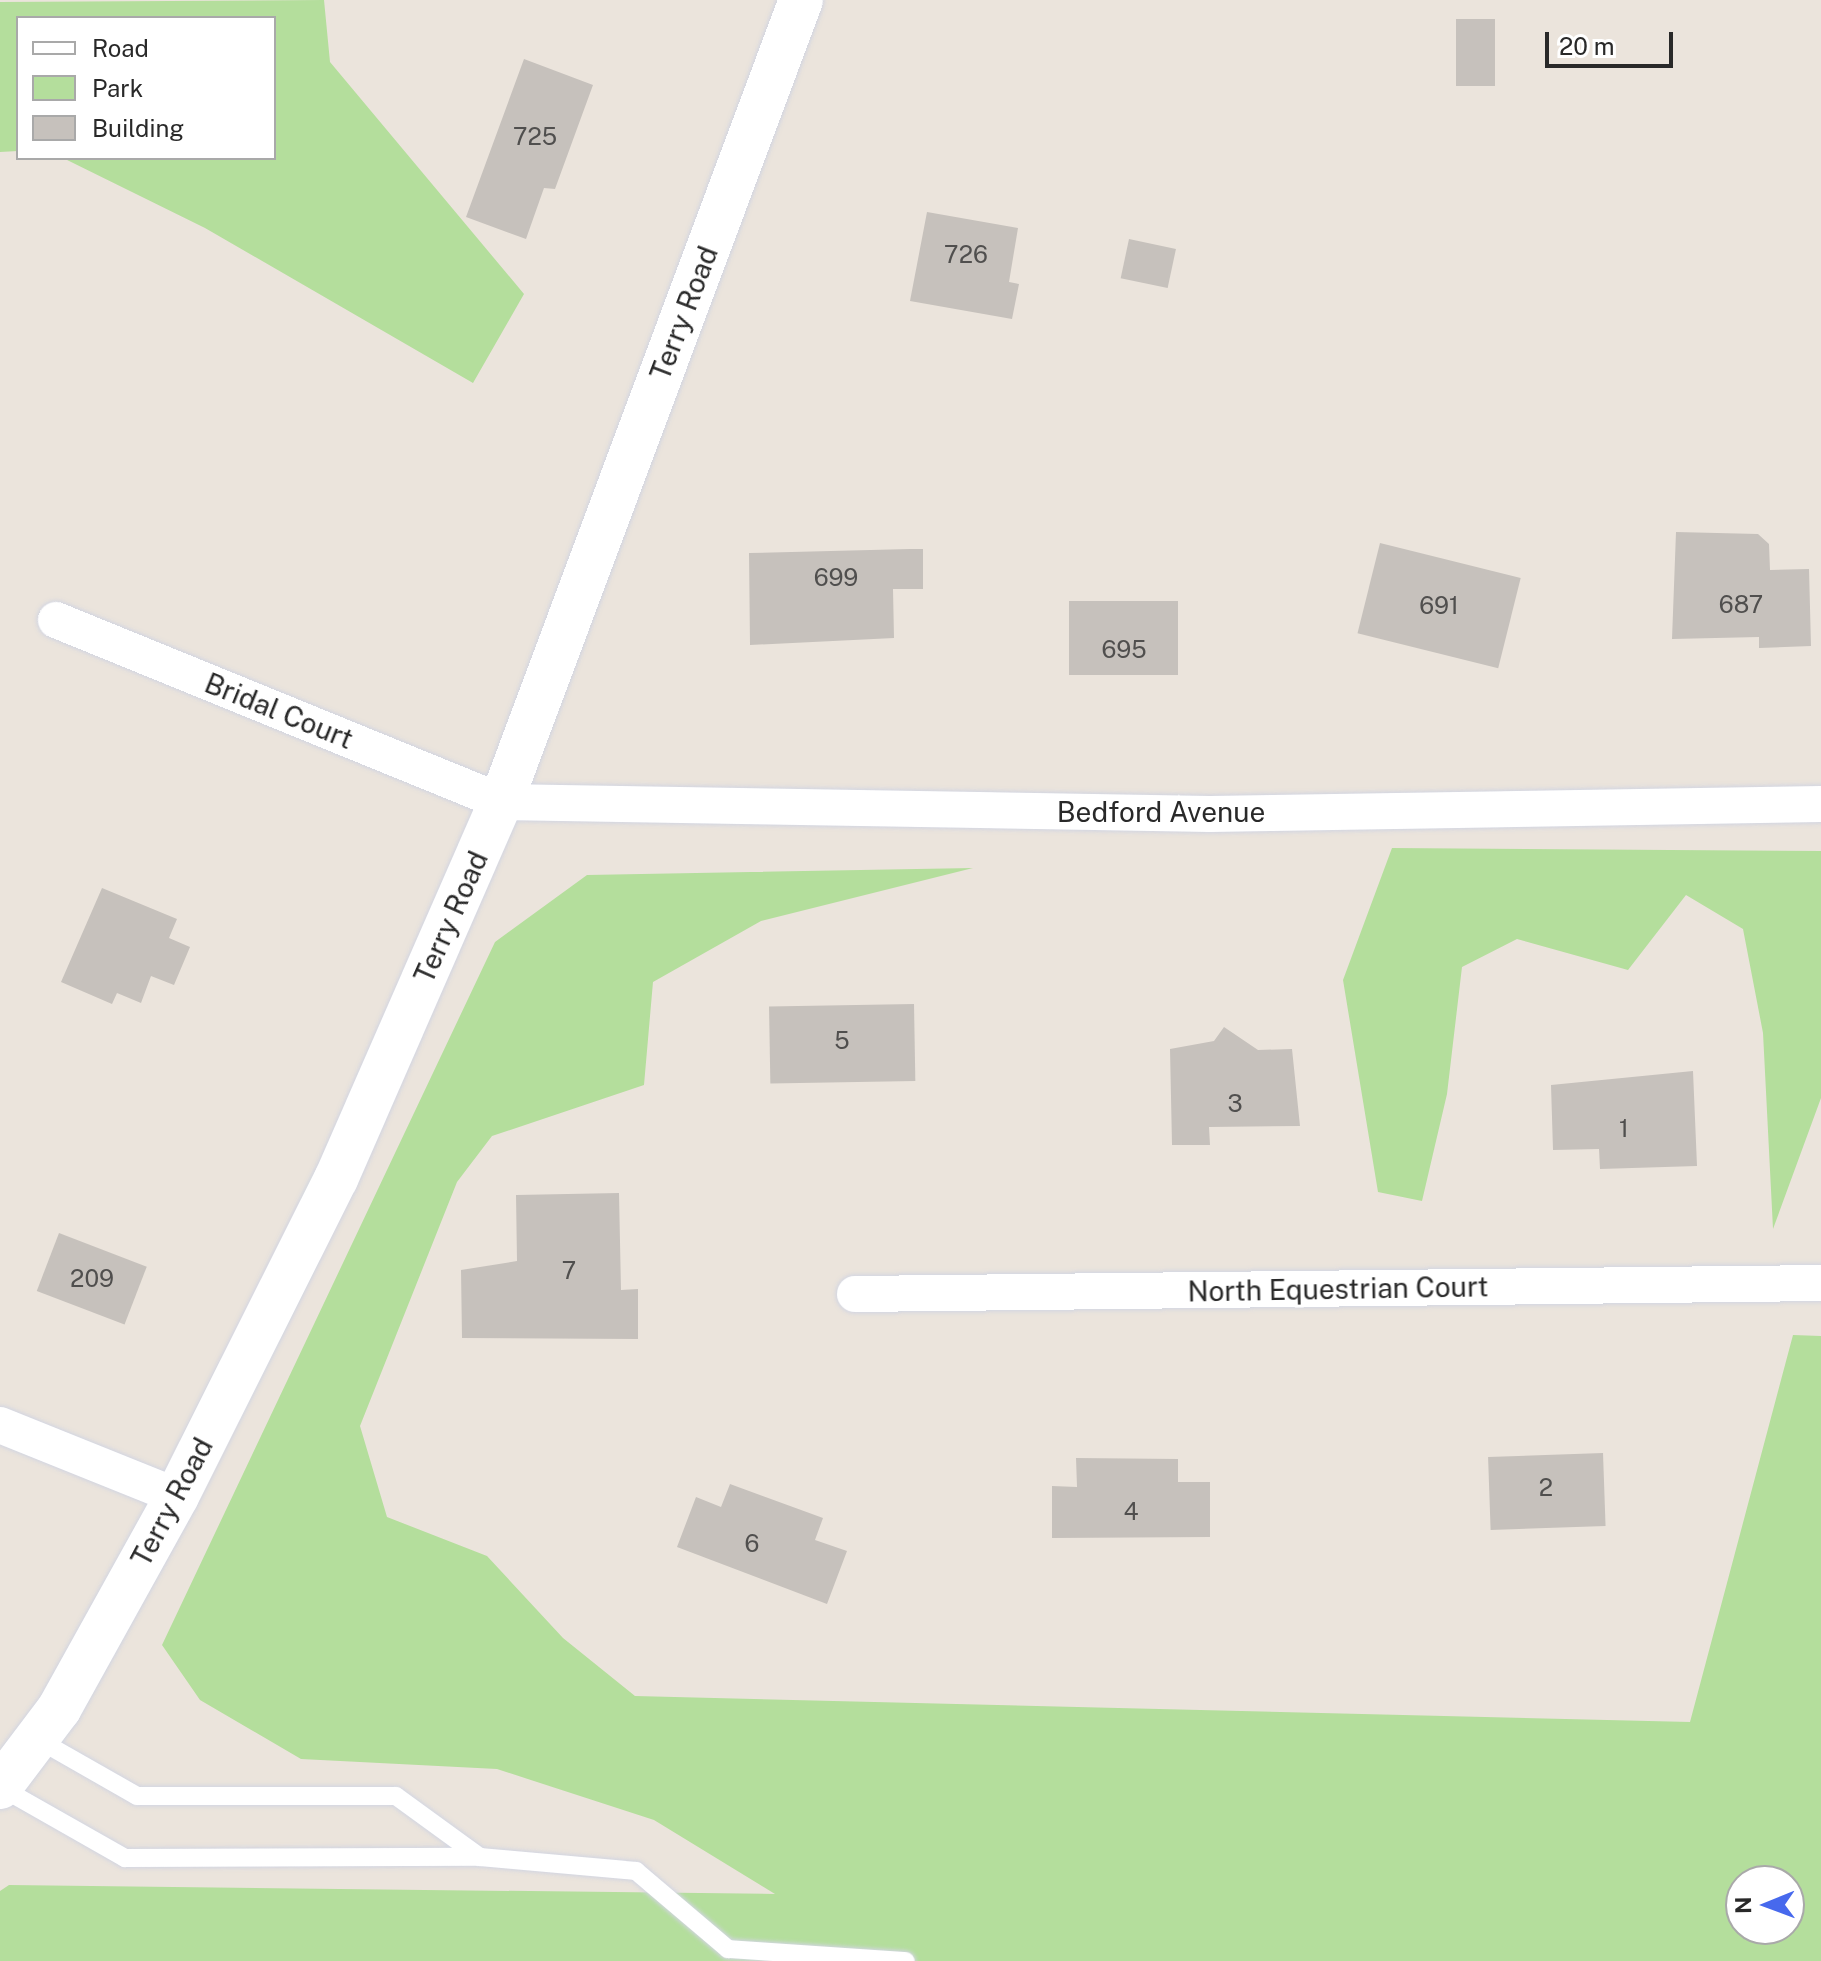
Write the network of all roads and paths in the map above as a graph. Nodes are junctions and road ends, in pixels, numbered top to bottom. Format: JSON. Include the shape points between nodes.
{"nodes":[{"id":1,"x":801,"y":0,"type":"edge"},
{"id":2,"x":56,"y":620,"type":"dead end"},
{"id":3,"x":501,"y":802,"type":"junction"},
{"id":4,"x":1821,"y":804,"type":"edge"},
{"id":5,"x":1821,"y":1283,"type":"edge"},
{"id":6,"x":855,"y":1294,"type":"dead end"},
{"id":7,"x":0,"y":1425,"type":"edge"},
{"id":8,"x":177,"y":1496,"type":"junction"},
{"id":9,"x":36,"y":1739,"type":"junction"},
{"id":10,"x":0,"y":1787,"type":"edge"},
{"id":11,"x":480,"y":1857,"type":"junction"},
{"id":12,"x":729,"y":1955,"type":"edge"},
{"id":13,"x":906,"y":1961,"type":"edge"}],
"edges":[{"from":1,"to":3,"type":"street","name":"Terry Road"},
{"from":2,"to":3,"type":"street","name":"Bridal Court"},
{"from":3,"to":4,"type":"street","name":"Bedford Avenue","via":[[1210,814]]},
{"from":3,"to":8,"type":"street","name":"Terry Road","via":[[336,1179]]},
{"from":5,"to":6,"type":"street","name":"North Equestrian Court"},
{"from":7,"to":8,"type":"street"},
{"from":8,"to":9,"type":"street","name":"Terry Road"},
{"from":9,"to":10,"type":"street","name":"Terry Road"},
{"from":9,"to":11,"type":"lane","via":[[137,1796],[396,1796]]},
{"from":10,"to":11,"type":"lane","via":[[125,1858]]},
{"from":11,"to":12,"type":"lane","via":[[636,1871]]},
{"from":12,"to":13,"type":"lane"}]}
